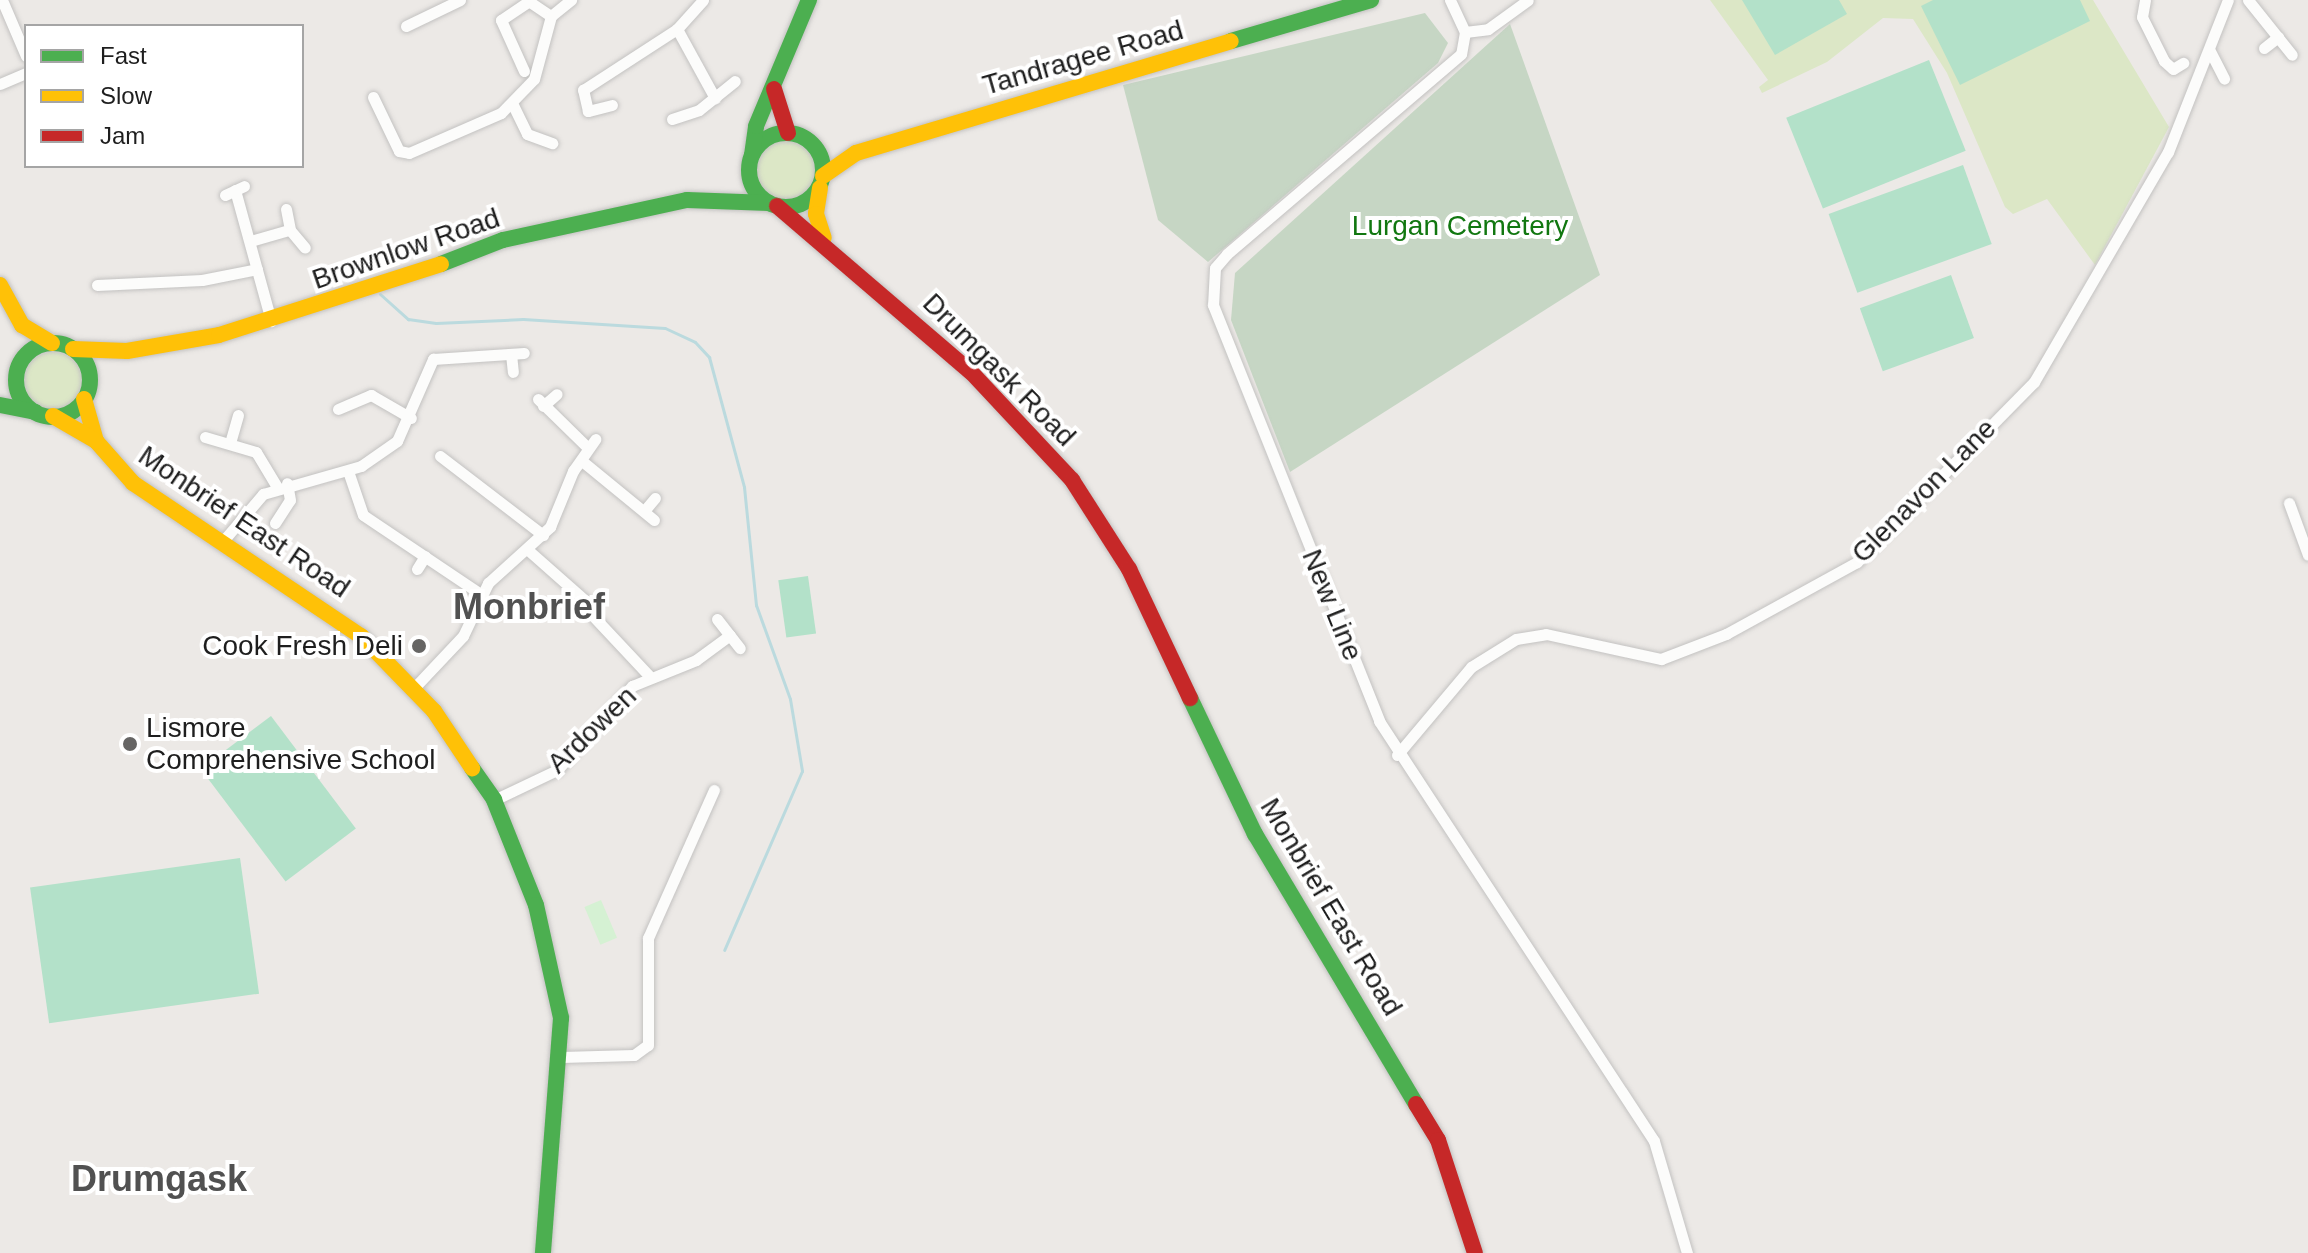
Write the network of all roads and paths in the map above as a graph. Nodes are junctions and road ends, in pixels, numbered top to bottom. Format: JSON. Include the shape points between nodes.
{"nodes":[{"id":1,"x":2,"y":0,"type":"edge"},
{"id":2,"x":460,"y":0,"type":"edge"},
{"id":3,"x":571,"y":0,"type":"edge"},
{"id":4,"x":703,"y":0,"type":"edge"},
{"id":5,"x":809,"y":0,"type":"edge"},
{"id":6,"x":1371,"y":0,"type":"edge"},
{"id":7,"x":1450,"y":0,"type":"edge"},
{"id":8,"x":1528,"y":0,"type":"edge"},
{"id":9,"x":2145,"y":0,"type":"edge"},
{"id":10,"x":2228,"y":0,"type":"edge"},
{"id":11,"x":2248,"y":0,"type":"edge"},
{"id":12,"x":528,"y":1,"type":"edge"},
{"id":13,"x":551,"y":16,"type":"junction"},
{"id":14,"x":406,"y":26,"type":"dead end"},
{"id":15,"x":677,"y":29,"type":"junction"},
{"id":16,"x":1465,"y":32,"type":"junction"},
{"id":17,"x":2278,"y":37,"type":"junction"},
{"id":18,"x":2264,"y":48,"type":"dead end"},
{"id":19,"x":24,"y":51,"type":"edge"},
{"id":20,"x":2210,"y":51,"type":"junction"},
{"id":21,"x":2292,"y":55,"type":"dead end"},
{"id":22,"x":2183,"y":63,"type":"dead end"},
{"id":23,"x":524,"y":71,"type":"dead end"},
{"id":24,"x":24,"y":74,"type":"edge"},
{"id":25,"x":2224,"y":79,"type":"dead end"},
{"id":26,"x":735,"y":81,"type":"dead end"},
{"id":27,"x":0,"y":84,"type":"edge"},
{"id":28,"x":774,"y":89,"type":"junction"},
{"id":29,"x":373,"y":97,"type":"dead end"},
{"id":30,"x":715,"y":98,"type":"junction"},
{"id":31,"x":513,"y":105,"type":"junction"},
{"id":32,"x":612,"y":105,"type":"dead end"},
{"id":33,"x":672,"y":119,"type":"dead end"},
{"id":34,"x":788,"y":133,"type":"junction"},
{"id":35,"x":552,"y":143,"type":"dead end"},
{"id":36,"x":815,"y":146,"type":"junction"},
{"id":37,"x":856,"y":153,"type":"junction"},
{"id":38,"x":751,"y":163,"type":"junction"},
{"id":39,"x":822,"y":181,"type":"junction"},
{"id":40,"x":235,"y":190,"type":"dead end"},
{"id":41,"x":701,"y":197,"type":"junction"},
{"id":42,"x":773,"y":205,"type":"junction"},
{"id":43,"x":286,"y":209,"type":"dead end"},
{"id":44,"x":290,"y":230,"type":"junction"},
{"id":45,"x":254,"y":240,"type":"junction"},
{"id":46,"x":829,"y":246,"type":"junction"},
{"id":47,"x":305,"y":248,"type":"dead end"},
{"id":48,"x":257,"y":269,"type":"junction"},
{"id":49,"x":97,"y":285,"type":"dead end"},
{"id":50,"x":2,"y":289,"type":"edge"},
{"id":51,"x":271,"y":321,"type":"junction"},
{"id":52,"x":22,"y":325,"type":"junction"},
{"id":53,"x":52,"y":343,"type":"junction"},
{"id":54,"x":73,"y":349,"type":"junction"},
{"id":55,"x":127,"y":351,"type":"junction"},
{"id":56,"x":524,"y":353,"type":"dead end"},
{"id":57,"x":511,"y":354,"type":"junction"},
{"id":58,"x":23,"y":358,"type":"junction"},
{"id":59,"x":513,"y":372,"type":"dead end"},
{"id":60,"x":16,"y":377,"type":"junction"},
{"id":61,"x":89,"y":382,"type":"junction"},
{"id":62,"x":0,"y":394,"type":"edge"},
{"id":63,"x":557,"y":394,"type":"dead end"},
{"id":64,"x":84,"y":399,"type":"junction"},
{"id":65,"x":0,"y":405,"type":"edge"},
{"id":66,"x":338,"y":409,"type":"dead end"},
{"id":67,"x":45,"y":414,"type":"junction"},
{"id":68,"x":238,"y":415,"type":"dead end"},
{"id":69,"x":411,"y":418,"type":"junction"},
{"id":70,"x":205,"y":437,"type":"dead end"},
{"id":71,"x":96,"y":441,"type":"junction"},
{"id":72,"x":230,"y":443,"type":"junction"},
{"id":73,"x":440,"y":456,"type":"dead end"},
{"id":74,"x":582,"y":461,"type":"junction"},
{"id":75,"x":348,"y":471,"type":"junction"},
{"id":76,"x":282,"y":485,"type":"junction"},
{"id":77,"x":655,"y":498,"type":"dead end"},
{"id":78,"x":2289,"y":503,"type":"dead end"},
{"id":79,"x":644,"y":511,"type":"junction"},
{"id":80,"x":654,"y":520,"type":"dead end"},
{"id":81,"x":275,"y":523,"type":"dead end"},
{"id":82,"x":543,"y":535,"type":"junction"},
{"id":83,"x":223,"y":541,"type":"junction"},
{"id":84,"x":528,"y":550,"type":"junction"},
{"id":85,"x":2308,"y":555,"type":"edge"},
{"id":86,"x":425,"y":556,"type":"junction"},
{"id":87,"x":417,"y":569,"type":"dead end"},
{"id":88,"x":1138,"y":588,"type":"joint"},
{"id":89,"x":482,"y":595,"type":"junction"},
{"id":90,"x":589,"y":604,"type":"dead end"},
{"id":91,"x":612,"y":612,"type":"dead end"},
{"id":92,"x":717,"y":619,"type":"dead end"},
{"id":93,"x":730,"y":635,"type":"junction"},
{"id":94,"x":740,"y":648,"type":"dead end"},
{"id":95,"x":651,"y":678,"type":"junction"},
{"id":96,"x":413,"y":689,"type":"junction"},
{"id":97,"x":1397,"y":755,"type":"junction"},
{"id":98,"x":714,"y":790,"type":"dead end"},
{"id":99,"x":494,"y":800,"type":"junction"},
{"id":100,"x":561,"y":1057,"type":"junction"},
{"id":101,"x":543,"y":1253,"type":"edge"},
{"id":102,"x":1475,"y":1253,"type":"edge"},
{"id":103,"x":1687,"y":1253,"type":"edge"}],
"edges":[{"from":1,"to":19,"type":"street"},
{"from":2,"to":14,"type":"street"},
{"from":3,"to":13,"type":"street"},
{"from":4,"to":15,"type":"street"},
{"from":5,"to":28,"type":"street"},
{"from":6,"to":37,"type":"street","name":"Tandragee Road"},
{"from":7,"to":16,"type":"street"},
{"from":8,"to":16,"type":"street","via":[[1488,29]]},
{"from":9,"to":22,"type":"street","via":[[2142,17],[2164,61],[2173,69]]},
{"from":10,"to":20,"type":"street","name":"Glenavon Lane"},
{"from":11,"to":17,"type":"street"},
{"from":12,"to":13,"type":"street"},
{"from":12,"to":23,"type":"street","via":[[501,20]]},
{"from":13,"to":31,"type":"street","via":[[534,79]]},
{"from":15,"to":30,"type":"street"},
{"from":15,"to":32,"type":"street","via":[[583,90],[588,111]]},
{"from":16,"to":97,"type":"street","name":"New Line","via":[[1461,54],[1227,254],[1211,285],[1288,496]]},
{"from":17,"to":18,"type":"street"},
{"from":17,"to":21,"type":"street"},
{"from":20,"to":25,"type":"street"},
{"from":20,"to":97,"type":"street","name":"Glenavon Lane","via":[[2168,152],[2034,382],[1857,562],[1726,634],[1661,659],[1546,634],[1516,639],[1471,667]]},
{"from":24,"to":27,"type":"street"},
{"from":26,"to":30,"type":"street"},
{"from":28,"to":34,"type":"street"},
{"from":28,"to":38,"type":"street","via":[[756,126]]},
{"from":29,"to":31,"type":"street","via":[[399,151],[409,153]]},
{"from":30,"to":33,"type":"street"},
{"from":31,"to":35,"type":"street","via":[[527,134]]},
{"from":34,"to":36,"type":"street"},
{"from":34,"to":38,"type":"street","via":[[770,137]]},
{"from":36,"to":37,"type":"street","name":"Tandragee Road"},
{"from":36,"to":39,"type":"street"},
{"from":37,"to":39,"type":"street","name":"Tandragee Road"},
{"from":38,"to":41,"type":"street","name":"Brownlow Road"},
{"from":38,"to":42,"type":"street"},
{"from":39,"to":42,"type":"street","via":[[805,202]]},
{"from":39,"to":46,"type":"street","via":[[816,214]]},
{"from":40,"to":45,"type":"street"},
{"from":41,"to":42,"type":"street","name":"Brownlow Road"},
{"from":41,"to":51,"type":"street","name":"Brownlow Road","via":[[503,240],[372,290]]},
{"from":42,"to":46,"type":"street","name":"Drumgask Road"},
{"from":43,"to":44,"type":"street"},
{"from":44,"to":45,"type":"street"},
{"from":44,"to":47,"type":"street"},
{"from":45,"to":48,"type":"street"},
{"from":46,"to":88,"type":"street","name":"Drumgask Road","via":[[1022,421],[1072,480]]},
{"from":48,"to":49,"type":"street","via":[[202,280]]},
{"from":48,"to":51,"type":"street"},
{"from":50,"to":52,"type":"street"},
{"from":51,"to":55,"type":"street","name":"Brownlow Road"},
{"from":52,"to":53,"type":"street"},
{"from":52,"to":58,"type":"street"},
{"from":53,"to":54,"type":"street"},
{"from":53,"to":58,"type":"street"},
{"from":54,"to":55,"type":"street","name":"Brownlow Road"},
{"from":54,"to":61,"type":"street"},
{"from":55,"to":61,"type":"street","name":"Brownlow Road","via":[[104,362]]},
{"from":56,"to":57,"type":"street"},
{"from":57,"to":59,"type":"street"},
{"from":57,"to":69,"type":"street","via":[[433,359]]},
{"from":58,"to":60,"type":"street"},
{"from":60,"to":62,"type":"street"},
{"from":60,"to":67,"type":"street","via":[[23,402]]},
{"from":61,"to":64,"type":"street"},
{"from":63,"to":74,"type":"street","via":[[540,403],[591,442]]},
{"from":64,"to":67,"type":"street"},
{"from":64,"to":71,"type":"street","name":"Monbrief East Road"},
{"from":65,"to":67,"type":"street"},
{"from":66,"to":69,"type":"street","via":[[371,395]]},
{"from":67,"to":71,"type":"street"},
{"from":68,"to":72,"type":"street"},
{"from":69,"to":75,"type":"street","via":[[397,441]]},
{"from":70,"to":72,"type":"street"},
{"from":71,"to":83,"type":"street","name":"Monbrief East Road","via":[[133,483]]},
{"from":72,"to":76,"type":"street","via":[[256,452]]},
{"from":73,"to":82,"type":"street"},
{"from":74,"to":79,"type":"street"},
{"from":74,"to":82,"type":"street"},
{"from":75,"to":76,"type":"street"},
{"from":75,"to":86,"type":"street","via":[[363,515]]},
{"from":76,"to":81,"type":"street","via":[[290,500]]},
{"from":76,"to":83,"type":"street"},
{"from":77,"to":79,"type":"street"},
{"from":78,"to":85,"type":"street"},
{"from":79,"to":80,"type":"street"},
{"from":82,"to":84,"type":"street"},
{"from":83,"to":96,"type":"street","name":"Monbrief East Road","via":[[345,623]]},
{"from":84,"to":89,"type":"street"},
{"from":84,"to":90,"type":"street"},
{"from":86,"to":87,"type":"street"},
{"from":86,"to":89,"type":"street"},
{"from":88,"to":102,"type":"street","name":"Monbrief East Road","via":[[1255,834],[1438,1140]]},
{"from":89,"to":96,"type":"street","via":[[463,636]]},
{"from":91,"to":95,"type":"street","via":[[598,620]]},
{"from":92,"to":93,"type":"street"},
{"from":93,"to":94,"type":"street"},
{"from":93,"to":95,"type":"street","name":"Ardowen","via":[[696,660]]},
{"from":95,"to":99,"type":"street","name":"Ardowen","via":[[606,708],[557,770]]},
{"from":96,"to":99,"type":"street","name":"Monbrief East Road"},
{"from":97,"to":103,"type":"street","name":"New Line","via":[[1510,913],[1654,1141]]},
{"from":98,"to":100,"type":"street","via":[[648,938],[648,1045],[634,1055]]},
{"from":99,"to":100,"type":"street","name":"Monbrief East Road","via":[[554,973]]},
{"from":100,"to":101,"type":"street","name":"Monbrief East Road"}]}
